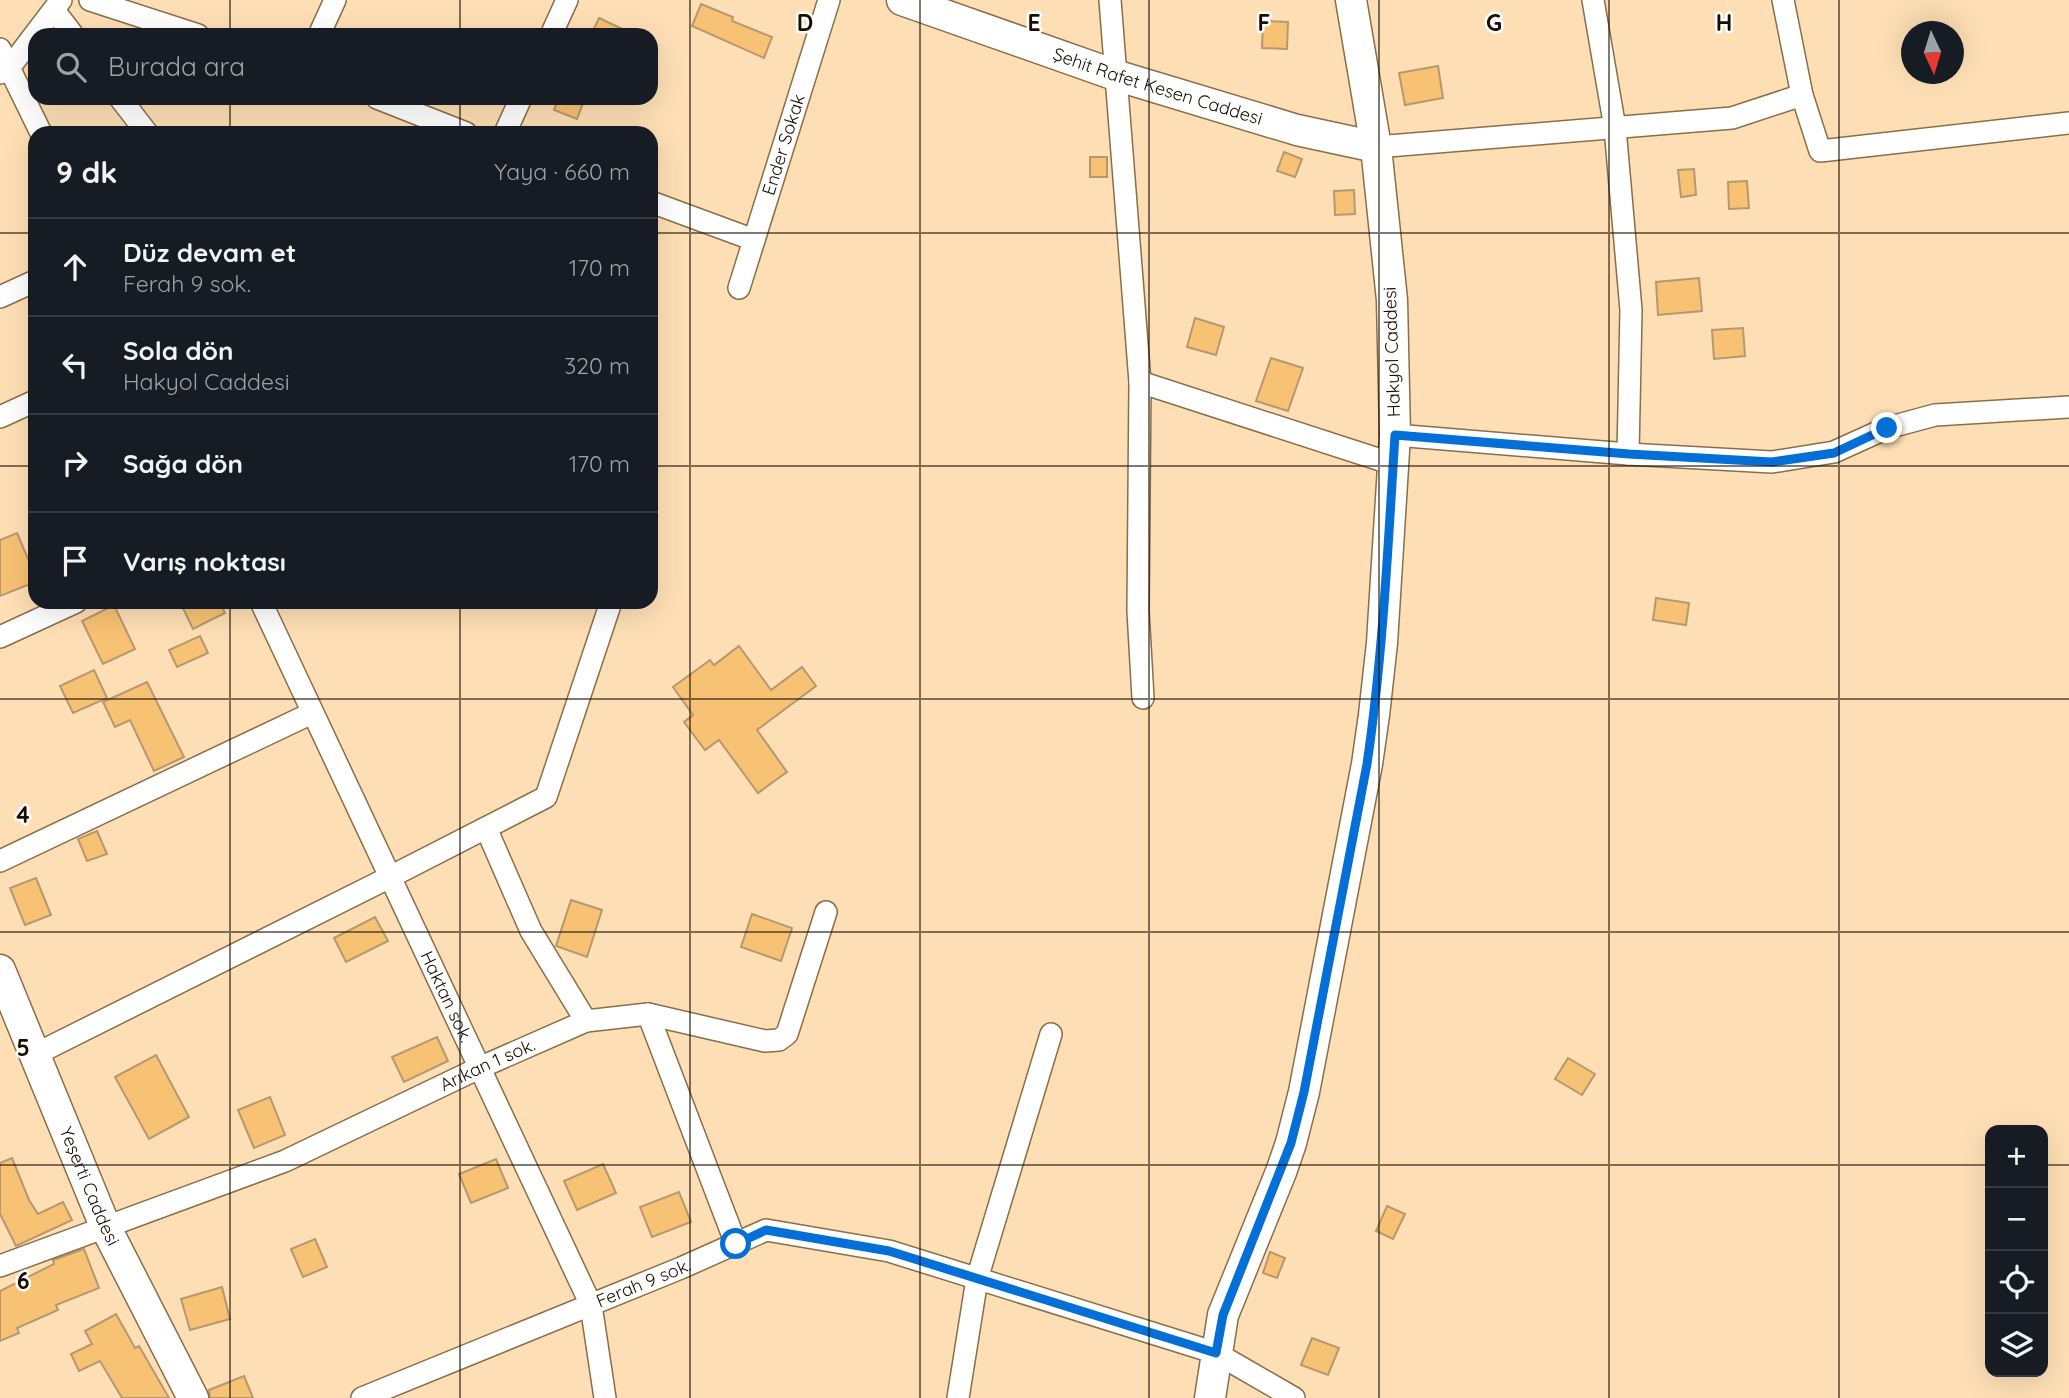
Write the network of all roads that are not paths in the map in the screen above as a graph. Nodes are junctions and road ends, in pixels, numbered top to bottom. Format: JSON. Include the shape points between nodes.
{"nodes":[{"id":1,"x":90,"y":0,"type":"edge"},
{"id":2,"x":335,"y":0,"type":"edge"},
{"id":3,"x":567,"y":0,"type":"edge"},
{"id":4,"x":829,"y":0,"type":"edge"},
{"id":5,"x":902,"y":0,"type":"edge"},
{"id":6,"x":1110,"y":0,"type":"edge"},
{"id":7,"x":1351,"y":0,"type":"edge"},
{"id":8,"x":1593,"y":0,"type":"edge"},
{"id":9,"x":1783,"y":0,"type":"edge"},
{"id":10,"x":57,"y":5,"type":"edge"},
{"id":11,"x":36,"y":28,"type":"edge"},
{"id":12,"x":69,"y":28,"type":"edge"},
{"id":13,"x":176,"y":28,"type":"edge"},
{"id":14,"x":322,"y":28,"type":"edge"},
{"id":15,"x":554,"y":28,"type":"edge"},
{"id":16,"x":28,"y":36,"type":"edge"},
{"id":17,"x":3,"y":63,"type":"edge"},
{"id":18,"x":1118,"y":76,"type":"junction"},
{"id":19,"x":1802,"y":95,"type":"junction"},
{"id":20,"x":125,"y":105,"type":"edge"},
{"id":21,"x":395,"y":105,"type":"edge"},
{"id":22,"x":519,"y":105,"type":"edge"},
{"id":23,"x":2069,"y":122,"type":"edge"},
{"id":24,"x":37,"y":126,"type":"edge"},
{"id":25,"x":142,"y":126,"type":"edge"},
{"id":26,"x":448,"y":126,"type":"edge"},
{"id":27,"x":508,"y":126,"type":"edge"},
{"id":28,"x":1615,"y":128,"type":"junction"},
{"id":29,"x":1376,"y":147,"type":"junction"},
{"id":30,"x":658,"y":205,"type":"edge"},
{"id":31,"x":754,"y":240,"type":"junction"},
{"id":32,"x":28,"y":284,"type":"edge"},
{"id":33,"x":739,"y":288,"type":"dead end"},
{"id":34,"x":0,"y":297,"type":"edge"},
{"id":35,"x":1140,"y":382,"type":"junction"},
{"id":36,"x":28,"y":404,"type":"edge"},
{"id":37,"x":2069,"y":407,"type":"edge"},
{"id":38,"x":0,"y":417,"type":"edge"},
{"id":39,"x":1394,"y":450,"type":"junction"},
{"id":40,"x":1629,"y":454,"type":"junction"},
{"id":41,"x":61,"y":609,"type":"edge"},
{"id":42,"x":264,"y":609,"type":"edge"},
{"id":43,"x":609,"y":609,"type":"edge"},
{"id":44,"x":0,"y":637,"type":"edge"},
{"id":45,"x":1143,"y":698,"type":"dead end"},
{"id":46,"x":312,"y":713,"type":"junction"},
{"id":47,"x":486,"y":828,"type":"junction"},
{"id":48,"x":0,"y":861,"type":"edge"},
{"id":49,"x":390,"y":877,"type":"junction"},
{"id":50,"x":826,"y":912,"type":"dead end"},
{"id":51,"x":0,"y":971,"type":"edge"},
{"id":52,"x":648,"y":1014,"type":"junction"},
{"id":53,"x":586,"y":1021,"type":"junction"},
{"id":54,"x":1051,"y":1034,"type":"dead end"},
{"id":55,"x":34,"y":1055,"type":"junction"},
{"id":56,"x":479,"y":1068,"type":"junction"},
{"id":57,"x":105,"y":1226,"type":"junction"},
{"id":58,"x":736,"y":1244,"type":"junction"},
{"id":59,"x":0,"y":1266,"type":"edge"},
{"id":60,"x":977,"y":1279,"type":"junction"},
{"id":61,"x":591,"y":1305,"type":"junction"},
{"id":62,"x":1216,"y":1353,"type":"junction"},
{"id":63,"x":193,"y":1398,"type":"edge"},
{"id":64,"x":362,"y":1398,"type":"edge"},
{"id":65,"x":605,"y":1398,"type":"edge"},
{"id":66,"x":957,"y":1398,"type":"edge"},
{"id":67,"x":1210,"y":1398,"type":"edge"},
{"id":68,"x":1294,"y":1398,"type":"edge"}],
"edges":[{"from":1,"to":13,"type":"street"},
{"from":2,"to":14,"type":"street"},
{"from":3,"to":15,"type":"street"},
{"from":4,"to":31,"type":"street","name":"Ender Sokak"},
{"from":5,"to":18,"type":"street","name":"Şehit Rafet Kesen Caddesi"},
{"from":6,"to":18,"type":"street"},
{"from":7,"to":29,"type":"street","name":"Hakyol Caddesi"},
{"from":8,"to":28,"type":"street"},
{"from":9,"to":19,"type":"street"},
{"from":10,"to":11,"type":"street"},
{"from":10,"to":12,"type":"street"},
{"from":16,"to":17,"type":"street"},
{"from":17,"to":24,"type":"street"},
{"from":18,"to":29,"type":"street","name":"Şehit Rafet Kesen Caddesi","via":[[1297,130]]},
{"from":18,"to":35,"type":"street"},
{"from":19,"to":23,"type":"street","via":[[1820,151]]},
{"from":19,"to":28,"type":"street","via":[[1732,118]]},
{"from":20,"to":25,"type":"street"},
{"from":21,"to":26,"type":"street"},
{"from":22,"to":27,"type":"street"},
{"from":28,"to":29,"type":"street"},
{"from":28,"to":40,"type":"street","via":[[1631,310]]},
{"from":29,"to":39,"type":"street","name":"Hakyol Caddesi","via":[[1392,300]]},
{"from":30,"to":31,"type":"street"},
{"from":31,"to":33,"type":"street","name":"Ender Sokak"},
{"from":32,"to":34,"type":"street"},
{"from":35,"to":39,"type":"street"},
{"from":35,"to":45,"type":"street","via":[[1138,611]]},
{"from":36,"to":38,"type":"street"},
{"from":37,"to":40,"type":"street","via":[[1935,415],[1887,428],[1834,453],[1794,460]]},
{"from":39,"to":40,"type":"street"},
{"from":39,"to":62,"type":"street","name":"Hakyol Caddesi","via":[[1382,643],[1367,764],[1304,1092],[1281,1172],[1223,1315]]},
{"from":41,"to":44,"type":"street"},
{"from":42,"to":46,"type":"street","name":"Haktan sok."},
{"from":43,"to":47,"type":"street","via":[[546,797]]},
{"from":46,"to":48,"type":"street"},
{"from":46,"to":49,"type":"street","name":"Haktan sok."},
{"from":47,"to":49,"type":"street"},
{"from":47,"to":53,"type":"street","via":[[531,931]]},
{"from":49,"to":55,"type":"street"},
{"from":49,"to":56,"type":"street","name":"Haktan sok."},
{"from":50,"to":52,"type":"street","name":"Arıkan 1 sok.","via":[[787,1034],[779,1040],[765,1041]]},
{"from":51,"to":55,"type":"street","name":"Yeşerti Caddesi"},
{"from":52,"to":53,"type":"street","name":"Arıkan 1 sok."},
{"from":52,"to":58,"type":"street"},
{"from":53,"to":56,"type":"street","name":"Arıkan 1 sok."},
{"from":54,"to":60,"type":"street"},
{"from":55,"to":57,"type":"street","name":"Yeşerti Caddesi"},
{"from":56,"to":57,"type":"street","name":"Arıkan 1 sok.","via":[[285,1161]]},
{"from":56,"to":61,"type":"street","name":"Haktan sok."},
{"from":57,"to":59,"type":"street","name":"Arıkan 1 sok."},
{"from":57,"to":63,"type":"street","name":"Yeşerti Caddesi"},
{"from":58,"to":60,"type":"street","name":"Ferah 9 sok.","via":[[766,1230],[889,1251]]},
{"from":58,"to":61,"type":"street","name":"Ferah 9 sok."},
{"from":60,"to":62,"type":"street","name":"Ferah 9 sok."},
{"from":60,"to":66,"type":"street"},
{"from":61,"to":64,"type":"street","name":"Ferah 9 sok."},
{"from":61,"to":65,"type":"street","name":"Haktan sok."},
{"from":62,"to":67,"type":"street","name":"Hakyol Caddesi"},
{"from":62,"to":68,"type":"street","name":"Ferah 9 sok."}]}
